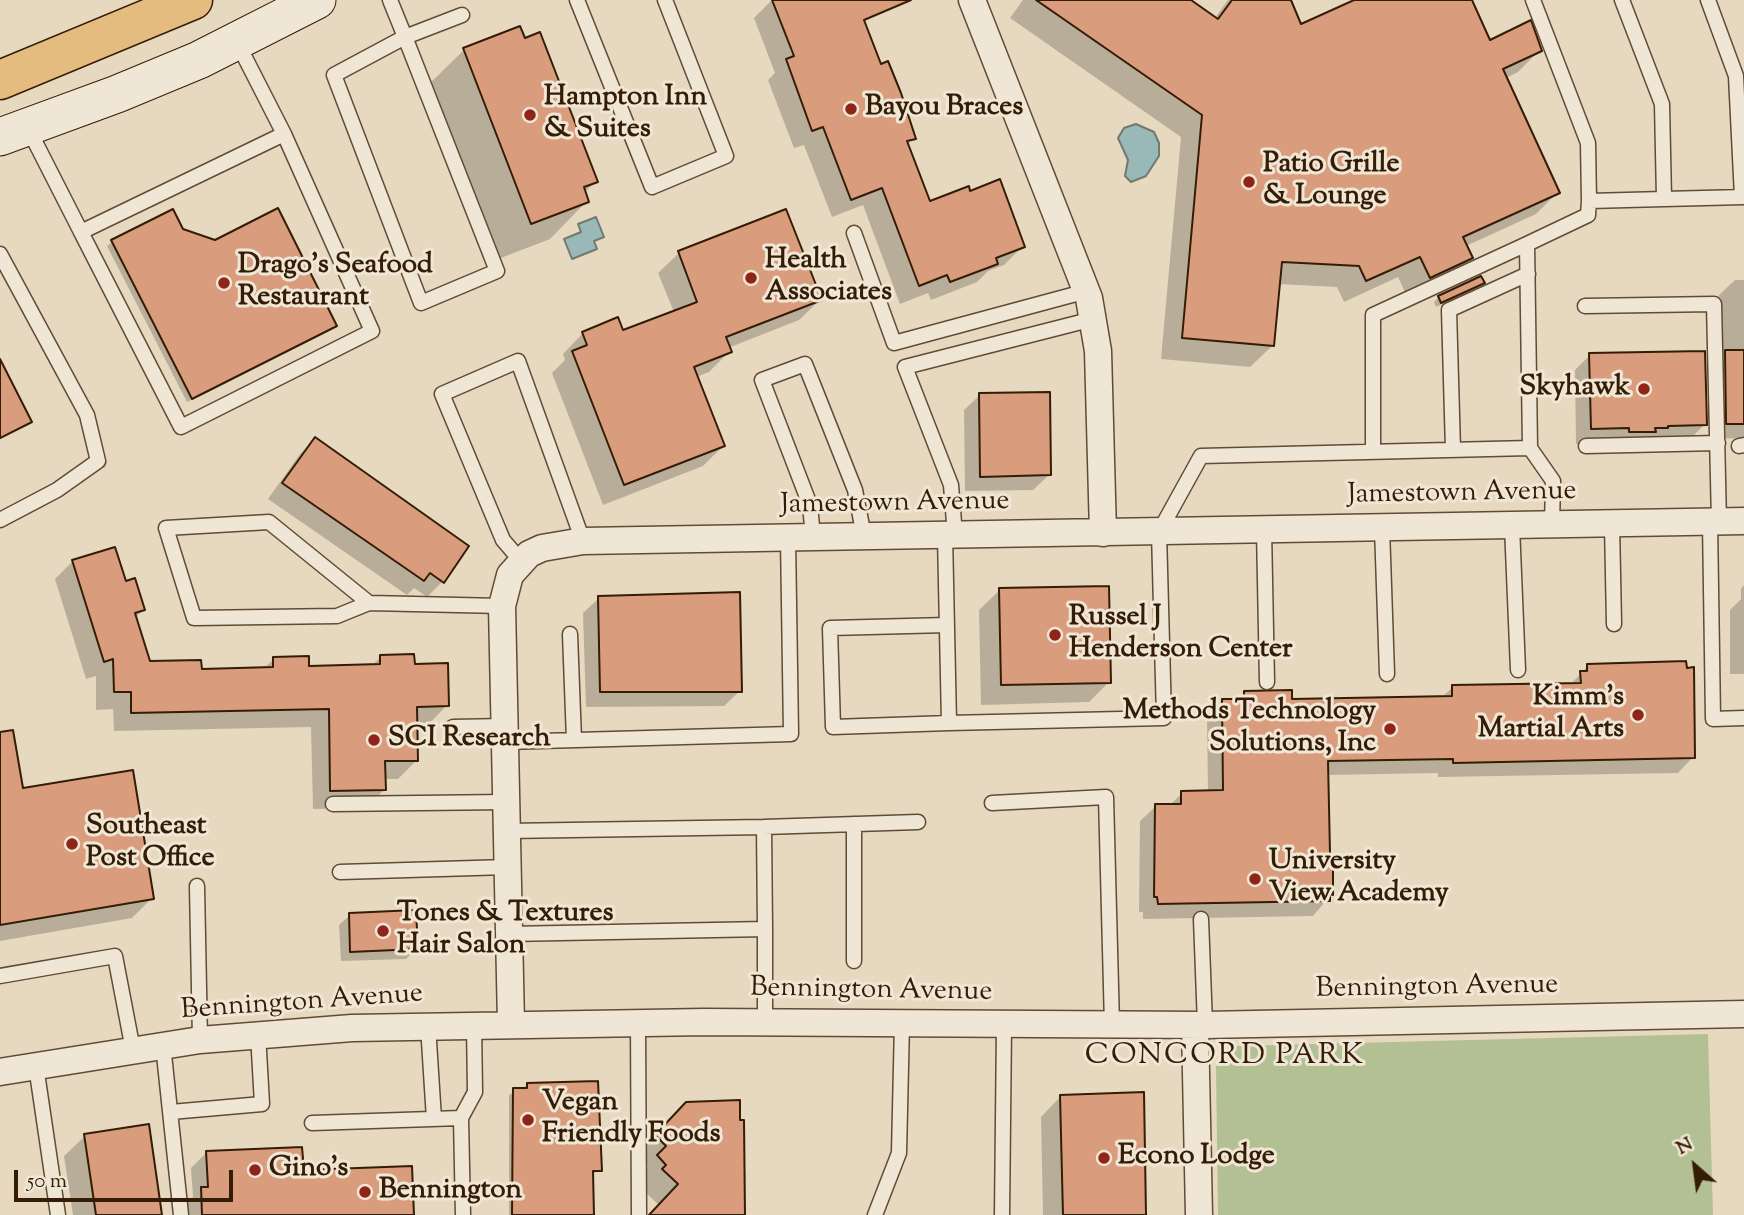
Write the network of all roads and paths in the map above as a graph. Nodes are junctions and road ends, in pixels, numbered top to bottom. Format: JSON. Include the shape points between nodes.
{"nodes":[{"id":1,"x":192,"y":0,"type":"edge"},
{"id":2,"x":317,"y":0,"type":"edge"},
{"id":3,"x":390,"y":0,"type":"edge"},
{"id":4,"x":577,"y":0,"type":"edge"},
{"id":5,"x":665,"y":0,"type":"edge"},
{"id":6,"x":972,"y":0,"type":"edge"},
{"id":7,"x":1533,"y":0,"type":"edge"},
{"id":8,"x":1622,"y":0,"type":"edge"},
{"id":9,"x":1708,"y":0,"type":"edge"},
{"id":10,"x":462,"y":15,"type":"dead end"},
{"id":11,"x":405,"y":37,"type":"junction"},
{"id":12,"x":237,"y":41,"type":"junction"},
{"id":13,"x":0,"y":80,"type":"edge"},
{"id":14,"x":14,"y":132,"type":"edge"},
{"id":15,"x":284,"y":134,"type":"junction"},
{"id":16,"x":1743,"y":197,"type":"edge"},
{"id":17,"x":1664,"y":199,"type":"junction"},
{"id":18,"x":1588,"y":201,"type":"junction"},
{"id":19,"x":81,"y":232,"type":"junction"},
{"id":20,"x":854,"y":233,"type":"dead end"},
{"id":21,"x":1527,"y":244,"type":"junction"},
{"id":22,"x":0,"y":254,"type":"edge"},
{"id":23,"x":1528,"y":274,"type":"junction"},
{"id":24,"x":1087,"y":291,"type":"junction"},
{"id":25,"x":1585,"y":306,"type":"dead end"},
{"id":26,"x":1093,"y":319,"type":"junction"},
{"id":27,"x":1718,"y":443,"type":"junction"},
{"id":28,"x":1586,"y":446,"type":"dead end"},
{"id":29,"x":1530,"y":448,"type":"junction"},
{"id":30,"x":1453,"y":450,"type":"junction"},
{"id":31,"x":1373,"y":452,"type":"junction"},
{"id":32,"x":0,"y":520,"type":"edge"},
{"id":33,"x":1725,"y":522,"type":"edge"},
{"id":34,"x":1612,"y":524,"type":"junction"},
{"id":35,"x":1552,"y":525,"type":"junction"},
{"id":36,"x":1512,"y":526,"type":"junction"},
{"id":37,"x":1382,"y":528,"type":"junction"},
{"id":38,"x":1264,"y":530,"type":"junction"},
{"id":39,"x":1159,"y":532,"type":"junction"},
{"id":40,"x":1103,"y":533,"type":"junction"},
{"id":41,"x":950,"y":535,"type":"junction"},
{"id":42,"x":864,"y":536,"type":"junction"},
{"id":43,"x":800,"y":537,"type":"junction"},
{"id":44,"x":583,"y":541,"type":"junction"},
{"id":45,"x":521,"y":561,"type":"junction"},
{"id":46,"x":369,"y":603,"type":"junction"},
{"id":47,"x":502,"y":606,"type":"junction"},
{"id":48,"x":1614,"y":624,"type":"dead end"},
{"id":49,"x":947,"y":625,"type":"junction"},
{"id":50,"x":570,"y":634,"type":"dead end"},
{"id":51,"x":1518,"y":670,"type":"dead end"},
{"id":52,"x":1387,"y":674,"type":"dead end"},
{"id":53,"x":1267,"y":682,"type":"dead end"},
{"id":54,"x":1744,"y":718,"type":"edge"},
{"id":55,"x":949,"y":723,"type":"junction"},
{"id":56,"x":453,"y":727,"type":"dead end"},
{"id":57,"x":505,"y":734,"type":"junction"},
{"id":58,"x":574,"y":740,"type":"junction"},
{"id":59,"x":506,"y":802,"type":"junction"},
{"id":60,"x":992,"y":803,"type":"dead end"},
{"id":61,"x":332,"y":804,"type":"dead end"},
{"id":62,"x":918,"y":822,"type":"dead end"},
{"id":63,"x":854,"y":824,"type":"junction"},
{"id":64,"x":764,"y":827,"type":"junction"},
{"id":65,"x":507,"y":831,"type":"junction"},
{"id":66,"x":508,"y":867,"type":"junction"},
{"id":67,"x":340,"y":872,"type":"dead end"},
{"id":68,"x":197,"y":886,"type":"dead end"},
{"id":69,"x":1202,"y":919,"type":"dead end"},
{"id":70,"x":765,"y":929,"type":"junction"},
{"id":71,"x":509,"y":934,"type":"junction"},
{"id":72,"x":854,"y":961,"type":"dead end"},
{"id":73,"x":0,"y":976,"type":"edge"},
{"id":74,"x":1744,"y":1014,"type":"edge"},
{"id":75,"x":765,"y":1022,"type":"junction"},
{"id":76,"x":638,"y":1023,"type":"junction"},
{"id":77,"x":902,"y":1023,"type":"junction"},
{"id":78,"x":511,"y":1024,"type":"junction"},
{"id":79,"x":474,"y":1025,"type":"junction"},
{"id":80,"x":1004,"y":1025,"type":"junction"},
{"id":81,"x":1112,"y":1025,"type":"junction"},
{"id":82,"x":1200,"y":1025,"type":"junction"},
{"id":83,"x":428,"y":1026,"type":"junction"},
{"id":84,"x":258,"y":1034,"type":"junction"},
{"id":85,"x":200,"y":1040,"type":"junction"},
{"id":86,"x":163,"y":1045,"type":"junction"},
{"id":87,"x":133,"y":1050,"type":"junction"},
{"id":88,"x":36,"y":1066,"type":"junction"},
{"id":89,"x":0,"y":1072,"type":"edge"},
{"id":90,"x":171,"y":1112,"type":"junction"},
{"id":91,"x":461,"y":1118,"type":"junction"},
{"id":92,"x":434,"y":1119,"type":"junction"},
{"id":93,"x":312,"y":1123,"type":"dead end"},
{"id":94,"x":58,"y":1215,"type":"edge"},
{"id":95,"x":181,"y":1215,"type":"edge"},
{"id":96,"x":463,"y":1215,"type":"edge"},
{"id":97,"x":639,"y":1215,"type":"edge"},
{"id":98,"x":875,"y":1215,"type":"edge"},
{"id":99,"x":1002,"y":1215,"type":"edge"},
{"id":100,"x":1199,"y":1215,"type":"edge"}],
"edges":[{"from":1,"to":13,"type":"highway"},
{"from":2,"to":12,"type":"street"},
{"from":3,"to":11,"type":"lane"},
{"from":4,"to":5,"type":"lane","via":[[652,187],[726,156]]},
{"from":6,"to":24,"type":"street"},
{"from":7,"to":18,"type":"lane","via":[[1588,143]]},
{"from":8,"to":17,"type":"lane","via":[[1662,104]]},
{"from":9,"to":16,"type":"lane","via":[[1736,76]]},
{"from":10,"to":11,"type":"lane"},
{"from":11,"to":11,"type":"lane","via":[[334,75],[421,303],[498,271]]},
{"from":12,"to":14,"type":"street","via":[[117,94]]},
{"from":12,"to":15,"type":"lane"},
{"from":14,"to":19,"type":"lane"},
{"from":15,"to":19,"type":"lane"},
{"from":15,"to":19,"type":"lane","via":[[372,331],[181,427]]},
{"from":16,"to":17,"type":"lane"},
{"from":17,"to":18,"type":"lane"},
{"from":18,"to":21,"type":"lane","via":[[1587,215]]},
{"from":20,"to":24,"type":"lane","via":[[894,343]]},
{"from":21,"to":23,"type":"lane"},
{"from":21,"to":31,"type":"lane","via":[[1373,315]]},
{"from":22,"to":32,"type":"lane","via":[[87,415],[98,461],[57,491]]},
{"from":23,"to":29,"type":"lane"},
{"from":23,"to":30,"type":"lane","via":[[1449,310]]},
{"from":24,"to":26,"type":"street"},
{"from":25,"to":27,"type":"lane","via":[[1714,304]]},
{"from":26,"to":40,"type":"street","via":[[1098,351]]},
{"from":26,"to":41,"type":"lane","via":[[905,367],[951,485]]},
{"from":27,"to":28,"type":"lane"},
{"from":27,"to":33,"type":"lane"},
{"from":29,"to":30,"type":"lane"},
{"from":29,"to":35,"type":"lane","via":[[1553,481]]},
{"from":30,"to":31,"type":"lane"},
{"from":31,"to":39,"type":"lane","via":[[1201,456]]},
{"from":33,"to":34,"type":"street","name":"Jamestown Avenue"},
{"from":33,"to":54,"type":"lane","via":[[1713,719]]},
{"from":34,"to":35,"type":"street","name":"Jamestown Avenue"},
{"from":34,"to":48,"type":"lane"},
{"from":35,"to":36,"type":"street","name":"Jamestown Avenue"},
{"from":36,"to":37,"type":"street","name":"Jamestown Avenue"},
{"from":36,"to":51,"type":"lane"},
{"from":37,"to":38,"type":"street","name":"Jamestown Avenue"},
{"from":37,"to":52,"type":"lane"},
{"from":38,"to":39,"type":"street","name":"Jamestown Avenue"},
{"from":38,"to":53,"type":"lane"},
{"from":39,"to":40,"type":"street","name":"Jamestown Avenue"},
{"from":39,"to":55,"type":"lane","via":[[1164,718]]},
{"from":40,"to":41,"type":"street","name":"Jamestown Avenue"},
{"from":41,"to":42,"type":"street","name":"Jamestown Avenue"},
{"from":41,"to":49,"type":"lane"},
{"from":42,"to":43,"type":"street","name":"Jamestown Avenue"},
{"from":42,"to":43,"type":"lane","via":[[855,490],[805,364],[762,380],[810,505]]},
{"from":43,"to":44,"type":"street","name":"Jamestown Avenue"},
{"from":43,"to":58,"type":"lane","via":[[791,734]]},
{"from":44,"to":45,"type":"street","name":"Jamestown Avenue","via":[[542,548]]},
{"from":44,"to":45,"type":"lane","via":[[517,362],[442,394],[503,540]]},
{"from":45,"to":47,"type":"street","via":[[510,575]]},
{"from":46,"to":46,"type":"lane","via":[[338,616],[194,618],[166,528],[269,523]]},
{"from":46,"to":47,"type":"lane"},
{"from":47,"to":57,"type":"street"},
{"from":49,"to":55,"type":"lane"},
{"from":49,"to":55,"type":"lane","via":[[831,628],[833,727]]},
{"from":50,"to":58,"type":"lane"},
{"from":56,"to":57,"type":"lane"},
{"from":57,"to":58,"type":"lane"},
{"from":57,"to":59,"type":"street"},
{"from":59,"to":61,"type":"lane"},
{"from":59,"to":65,"type":"street"},
{"from":60,"to":81,"type":"lane","via":[[1106,797]]},
{"from":62,"to":63,"type":"lane"},
{"from":63,"to":64,"type":"lane"},
{"from":63,"to":72,"type":"lane"},
{"from":64,"to":65,"type":"lane"},
{"from":64,"to":70,"type":"lane"},
{"from":65,"to":66,"type":"street"},
{"from":66,"to":67,"type":"lane"},
{"from":66,"to":71,"type":"street"},
{"from":68,"to":85,"type":"lane"},
{"from":69,"to":82,"type":"lane"},
{"from":70,"to":71,"type":"lane"},
{"from":70,"to":75,"type":"lane"},
{"from":71,"to":78,"type":"street"},
{"from":73,"to":87,"type":"lane","via":[[115,956]]},
{"from":74,"to":82,"type":"street","name":"Bennington Avenue"},
{"from":75,"to":76,"type":"street","name":"Bennington Avenue"},
{"from":75,"to":77,"type":"street","name":"Bennington Avenue"},
{"from":76,"to":78,"type":"street","name":"Bennington Avenue"},
{"from":76,"to":97,"type":"lane"},
{"from":77,"to":80,"type":"street","name":"Bennington Avenue"},
{"from":77,"to":98,"type":"lane","via":[[899,1153]]},
{"from":78,"to":79,"type":"street","name":"Bennington Avenue"},
{"from":79,"to":83,"type":"street","name":"Bennington Avenue"},
{"from":79,"to":91,"type":"lane","via":[[475,1092]]},
{"from":80,"to":81,"type":"street","name":"Bennington Avenue"},
{"from":80,"to":99,"type":"lane"},
{"from":81,"to":82,"type":"street","name":"Bennington Avenue"},
{"from":82,"to":100,"type":"street"},
{"from":83,"to":84,"type":"street","name":"Bennington Avenue"},
{"from":83,"to":92,"type":"lane"},
{"from":84,"to":85,"type":"street","name":"Bennington Avenue"},
{"from":84,"to":90,"type":"lane","via":[[262,1104]]},
{"from":85,"to":86,"type":"street","name":"Bennington Avenue"},
{"from":86,"to":87,"type":"street","name":"Bennington Avenue"},
{"from":86,"to":90,"type":"lane"},
{"from":87,"to":88,"type":"street","name":"Bennington Avenue"},
{"from":88,"to":89,"type":"street","name":"Bennington Avenue"},
{"from":88,"to":94,"type":"lane"},
{"from":90,"to":95,"type":"lane"},
{"from":91,"to":92,"type":"lane"},
{"from":91,"to":96,"type":"lane"},
{"from":92,"to":93,"type":"lane"}]}
